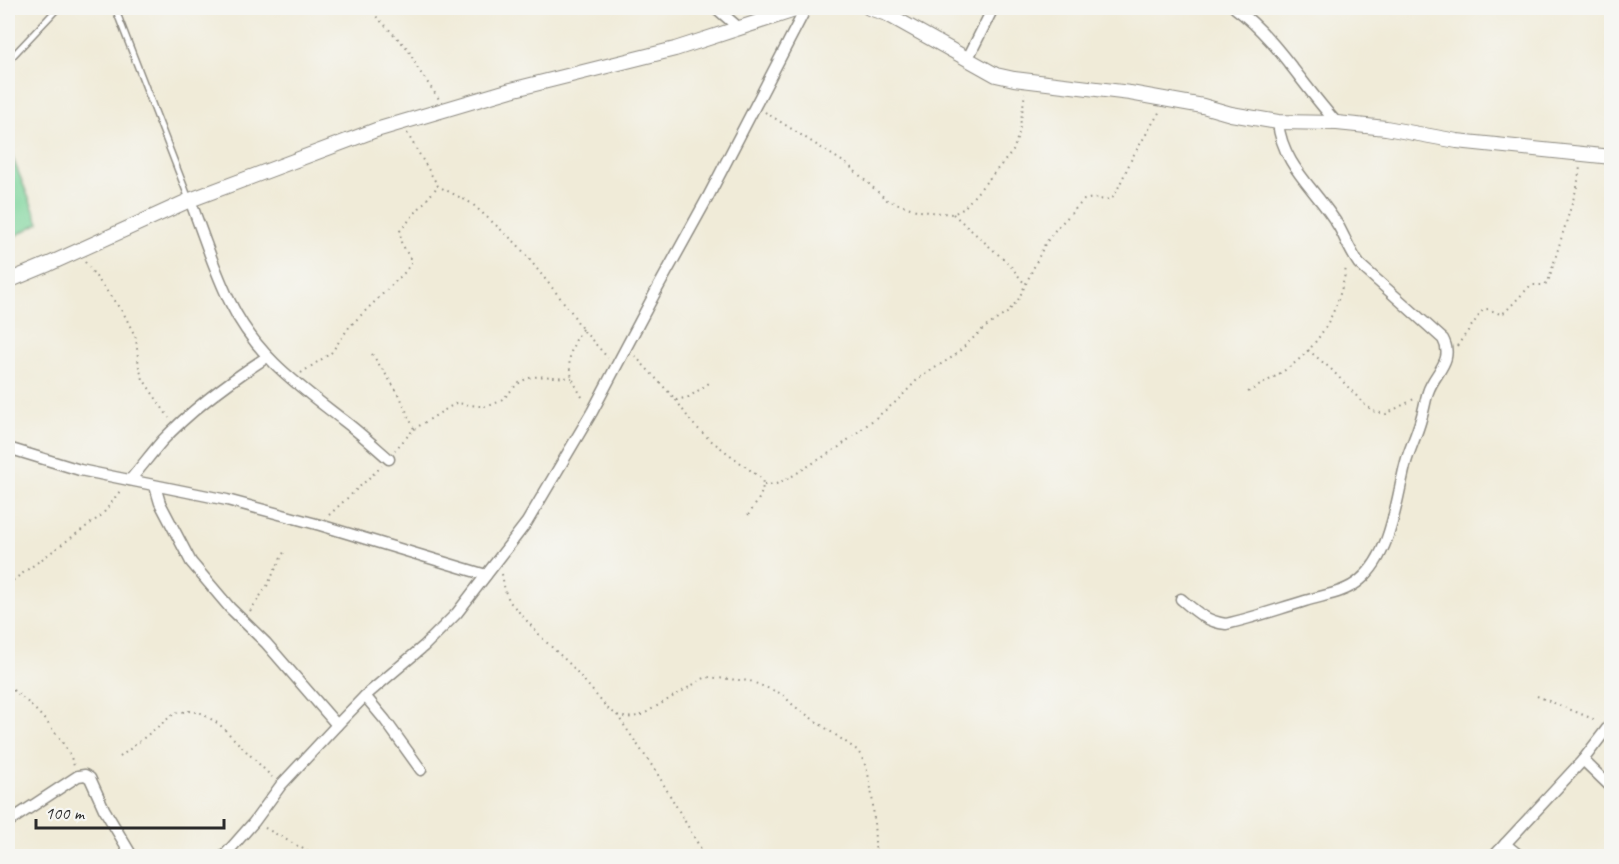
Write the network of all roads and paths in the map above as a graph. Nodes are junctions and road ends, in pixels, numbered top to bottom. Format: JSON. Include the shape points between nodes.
{"nodes":[{"id":1,"x":58,"y":8,"type":"edge"},
{"id":2,"x":115,"y":8,"type":"edge"},
{"id":3,"x":368,"y":8,"type":"edge"},
{"id":4,"x":716,"y":8,"type":"edge"},
{"id":5,"x":801,"y":8,"type":"edge"},
{"id":6,"x":806,"y":8,"type":"edge"},
{"id":7,"x":869,"y":8,"type":"edge"},
{"id":8,"x":993,"y":8,"type":"edge"},
{"id":9,"x":1235,"y":8,"type":"edge"},
{"id":10,"x":739,"y":28,"type":"junction"},
{"id":11,"x":967,"y":60,"type":"junction"},
{"id":12,"x":8,"y":61,"type":"edge"},
{"id":13,"x":1027,"y":80,"type":"junction"},
{"id":14,"x":1169,"y":99,"type":"junction"},
{"id":15,"x":440,"y":101,"type":"dead end"},
{"id":16,"x":755,"y":106,"type":"junction"},
{"id":17,"x":400,"y":122,"type":"junction"},
{"id":18,"x":1278,"y":122,"type":"junction"},
{"id":19,"x":1337,"y":123,"type":"junction"},
{"id":20,"x":1582,"y":155,"type":"junction"},
{"id":21,"x":1611,"y":157,"type":"edge"},
{"id":22,"x":438,"y":186,"type":"junction"},
{"id":23,"x":190,"y":200,"type":"junction"},
{"id":24,"x":953,"y":214,"type":"junction"},
{"id":25,"x":1349,"y":250,"type":"junction"},
{"id":26,"x":77,"y":252,"type":"junction"},
{"id":27,"x":8,"y":281,"type":"edge"},
{"id":28,"x":1025,"y":284,"type":"junction"},
{"id":29,"x":582,"y":329,"type":"junction"},
{"id":30,"x":627,"y":347,"type":"junction"},
{"id":31,"x":1308,"y":350,"type":"junction"},
{"id":32,"x":267,"y":357,"type":"junction"},
{"id":33,"x":1448,"y":357,"type":"junction"},
{"id":34,"x":616,"y":367,"type":"junction"},
{"id":35,"x":572,"y":378,"type":"junction"},
{"id":36,"x":290,"y":380,"type":"junction"},
{"id":37,"x":708,"y":383,"type":"dead end"},
{"id":38,"x":1428,"y":391,"type":"junction"},
{"id":39,"x":1248,"y":392,"type":"dead end"},
{"id":40,"x":676,"y":400,"type":"junction"},
{"id":41,"x":592,"y":412,"type":"junction"},
{"id":42,"x":176,"y":428,"type":"junction"},
{"id":43,"x":414,"y":429,"type":"dead end"},
{"id":44,"x":8,"y":448,"type":"edge"},
{"id":45,"x":389,"y":459,"type":"dead end"},
{"id":46,"x":130,"y":480,"type":"junction"},
{"id":47,"x":155,"y":486,"type":"junction"},
{"id":48,"x":764,"y":486,"type":"junction"},
{"id":49,"x":747,"y":517,"type":"dead end"},
{"id":50,"x":285,"y":550,"type":"dead end"},
{"id":51,"x":501,"y":556,"type":"junction"},
{"id":52,"x":486,"y":575,"type":"junction"},
{"id":53,"x":8,"y":584,"type":"edge"},
{"id":54,"x":1181,"y":599,"type":"dead end"},
{"id":55,"x":244,"y":621,"type":"junction"},
{"id":56,"x":8,"y":687,"type":"edge"},
{"id":57,"x":365,"y":696,"type":"junction"},
{"id":58,"x":1538,"y":696,"type":"dead end"},
{"id":59,"x":616,"y":715,"type":"junction"},
{"id":60,"x":1610,"y":724,"type":"edge"},
{"id":61,"x":337,"y":725,"type":"junction"},
{"id":62,"x":120,"y":757,"type":"dead end"},
{"id":63,"x":1582,"y":760,"type":"junction"},
{"id":64,"x":421,"y":770,"type":"dead end"},
{"id":65,"x":76,"y":778,"type":"junction"},
{"id":66,"x":281,"y":785,"type":"junction"},
{"id":67,"x":1611,"y":788,"type":"edge"},
{"id":68,"x":8,"y":822,"type":"edge"},
{"id":69,"x":254,"y":822,"type":"junction"},
{"id":70,"x":1505,"y":844,"type":"junction"},
{"id":71,"x":132,"y":856,"type":"edge"},
{"id":72,"x":224,"y":856,"type":"edge"},
{"id":73,"x":316,"y":856,"type":"edge"},
{"id":74,"x":705,"y":856,"type":"edge"},
{"id":75,"x":876,"y":856,"type":"edge"},
{"id":76,"x":1494,"y":856,"type":"edge"},
{"id":77,"x":1520,"y":856,"type":"edge"}],
"edges":[{"from":1,"to":12,"type":"lane"},
{"from":2,"to":23,"type":"lane"},
{"from":3,"to":15,"type":"path","via":[[408,49]]},
{"from":4,"to":10,"type":"street"},
{"from":5,"to":10,"type":"street"},
{"from":6,"to":16,"type":"street"},
{"from":7,"to":11,"type":"street","via":[[887,14]]},
{"from":8,"to":11,"type":"street"},
{"from":9,"to":19,"type":"street","via":[[1262,30]]},
{"from":10,"to":17,"type":"street","via":[[675,49]]},
{"from":11,"to":13,"type":"street","via":[[996,75]]},
{"from":13,"to":14,"type":"street"},
{"from":13,"to":24,"type":"path","via":[[1013,151],[963,209]]},
{"from":14,"to":18,"type":"street"},
{"from":14,"to":28,"type":"path","via":[[1148,129],[1114,197],[1084,200],[1045,244]]},
{"from":16,"to":24,"type":"path","via":[[848,165],[887,200],[919,211]]},
{"from":16,"to":30,"type":"street"},
{"from":17,"to":22,"type":"path"},
{"from":17,"to":23,"type":"street"},
{"from":18,"to":19,"type":"street"},
{"from":18,"to":25,"type":"street","via":[[1293,166],[1339,228]]},
{"from":19,"to":20,"type":"street"},
{"from":20,"to":21,"type":"street"},
{"from":20,"to":33,"type":"path","via":[[1575,196],[1548,282],[1531,285],[1505,312],[1483,310]]},
{"from":22,"to":29,"type":"path","via":[[471,203],[517,244]]},
{"from":22,"to":36,"type":"path","via":[[400,231],[401,242],[412,262],[404,273],[350,326],[331,353]]},
{"from":23,"to":26,"type":"street"},
{"from":23,"to":32,"type":"street","via":[[230,303]]},
{"from":24,"to":28,"type":"path","via":[[1009,264]]},
{"from":25,"to":31,"type":"path","via":[[1336,307]]},
{"from":25,"to":33,"type":"street","via":[[1359,264],[1443,339]]},
{"from":26,"to":27,"type":"street"},
{"from":26,"to":42,"type":"path","via":[[124,314],[136,338],[143,379]]},
{"from":28,"to":48,"type":"path","via":[[1007,313],[954,356],[919,378],[897,401],[839,447],[783,481]]},
{"from":29,"to":34,"type":"path"},
{"from":29,"to":35,"type":"path","via":[[569,357]]},
{"from":30,"to":34,"type":"street"},
{"from":30,"to":40,"type":"path"},
{"from":31,"to":38,"type":"path","via":[[1375,412],[1386,414]]},
{"from":31,"to":39,"type":"path"},
{"from":32,"to":36,"type":"street"},
{"from":32,"to":42,"type":"street","via":[[227,383]]},
{"from":33,"to":38,"type":"street"},
{"from":34,"to":41,"type":"street"},
{"from":35,"to":41,"type":"path"},
{"from":35,"to":43,"type":"path","via":[[528,378],[488,407],[456,403]]},
{"from":36,"to":45,"type":"street"},
{"from":37,"to":40,"type":"path","via":[[689,397]]},
{"from":38,"to":54,"type":"street","via":[[1390,530],[1373,567],[1361,579],[1332,594],[1226,624],[1202,617]]},
{"from":40,"to":48,"type":"path","via":[[709,440],[757,474]]},
{"from":41,"to":51,"type":"street","via":[[528,522]]},
{"from":42,"to":46,"type":"street"},
{"from":44,"to":46,"type":"street","via":[[80,470]]},
{"from":46,"to":47,"type":"street"},
{"from":46,"to":53,"type":"path","via":[[102,515]]},
{"from":47,"to":52,"type":"street","via":[[310,522]]},
{"from":47,"to":55,"type":"street","via":[[191,562]]},
{"from":48,"to":49,"type":"path"},
{"from":50,"to":55,"type":"path"},
{"from":51,"to":52,"type":"street"},
{"from":51,"to":59,"type":"path","via":[[510,602]]},
{"from":52,"to":57,"type":"street","via":[[441,630]]},
{"from":55,"to":61,"type":"street"},
{"from":56,"to":65,"type":"path","via":[[58,737],[72,759]]},
{"from":57,"to":61,"type":"street"},
{"from":57,"to":64,"type":"street"},
{"from":58,"to":60,"type":"path"},
{"from":59,"to":74,"type":"path","via":[[657,773]]},
{"from":59,"to":75,"type":"path","via":[[642,715],[706,676],[750,681],[782,694],[865,760],[870,773]]},
{"from":60,"to":63,"type":"street"},
{"from":61,"to":66,"type":"street"},
{"from":62,"to":66,"type":"path","via":[[175,713],[201,712],[219,724]]},
{"from":63,"to":67,"type":"street"},
{"from":63,"to":70,"type":"street"},
{"from":65,"to":68,"type":"street"},
{"from":65,"to":71,"type":"street","via":[[90,778]]},
{"from":66,"to":69,"type":"street"},
{"from":69,"to":72,"type":"street"},
{"from":69,"to":73,"type":"path"},
{"from":70,"to":76,"type":"street"},
{"from":70,"to":77,"type":"street"}]}
